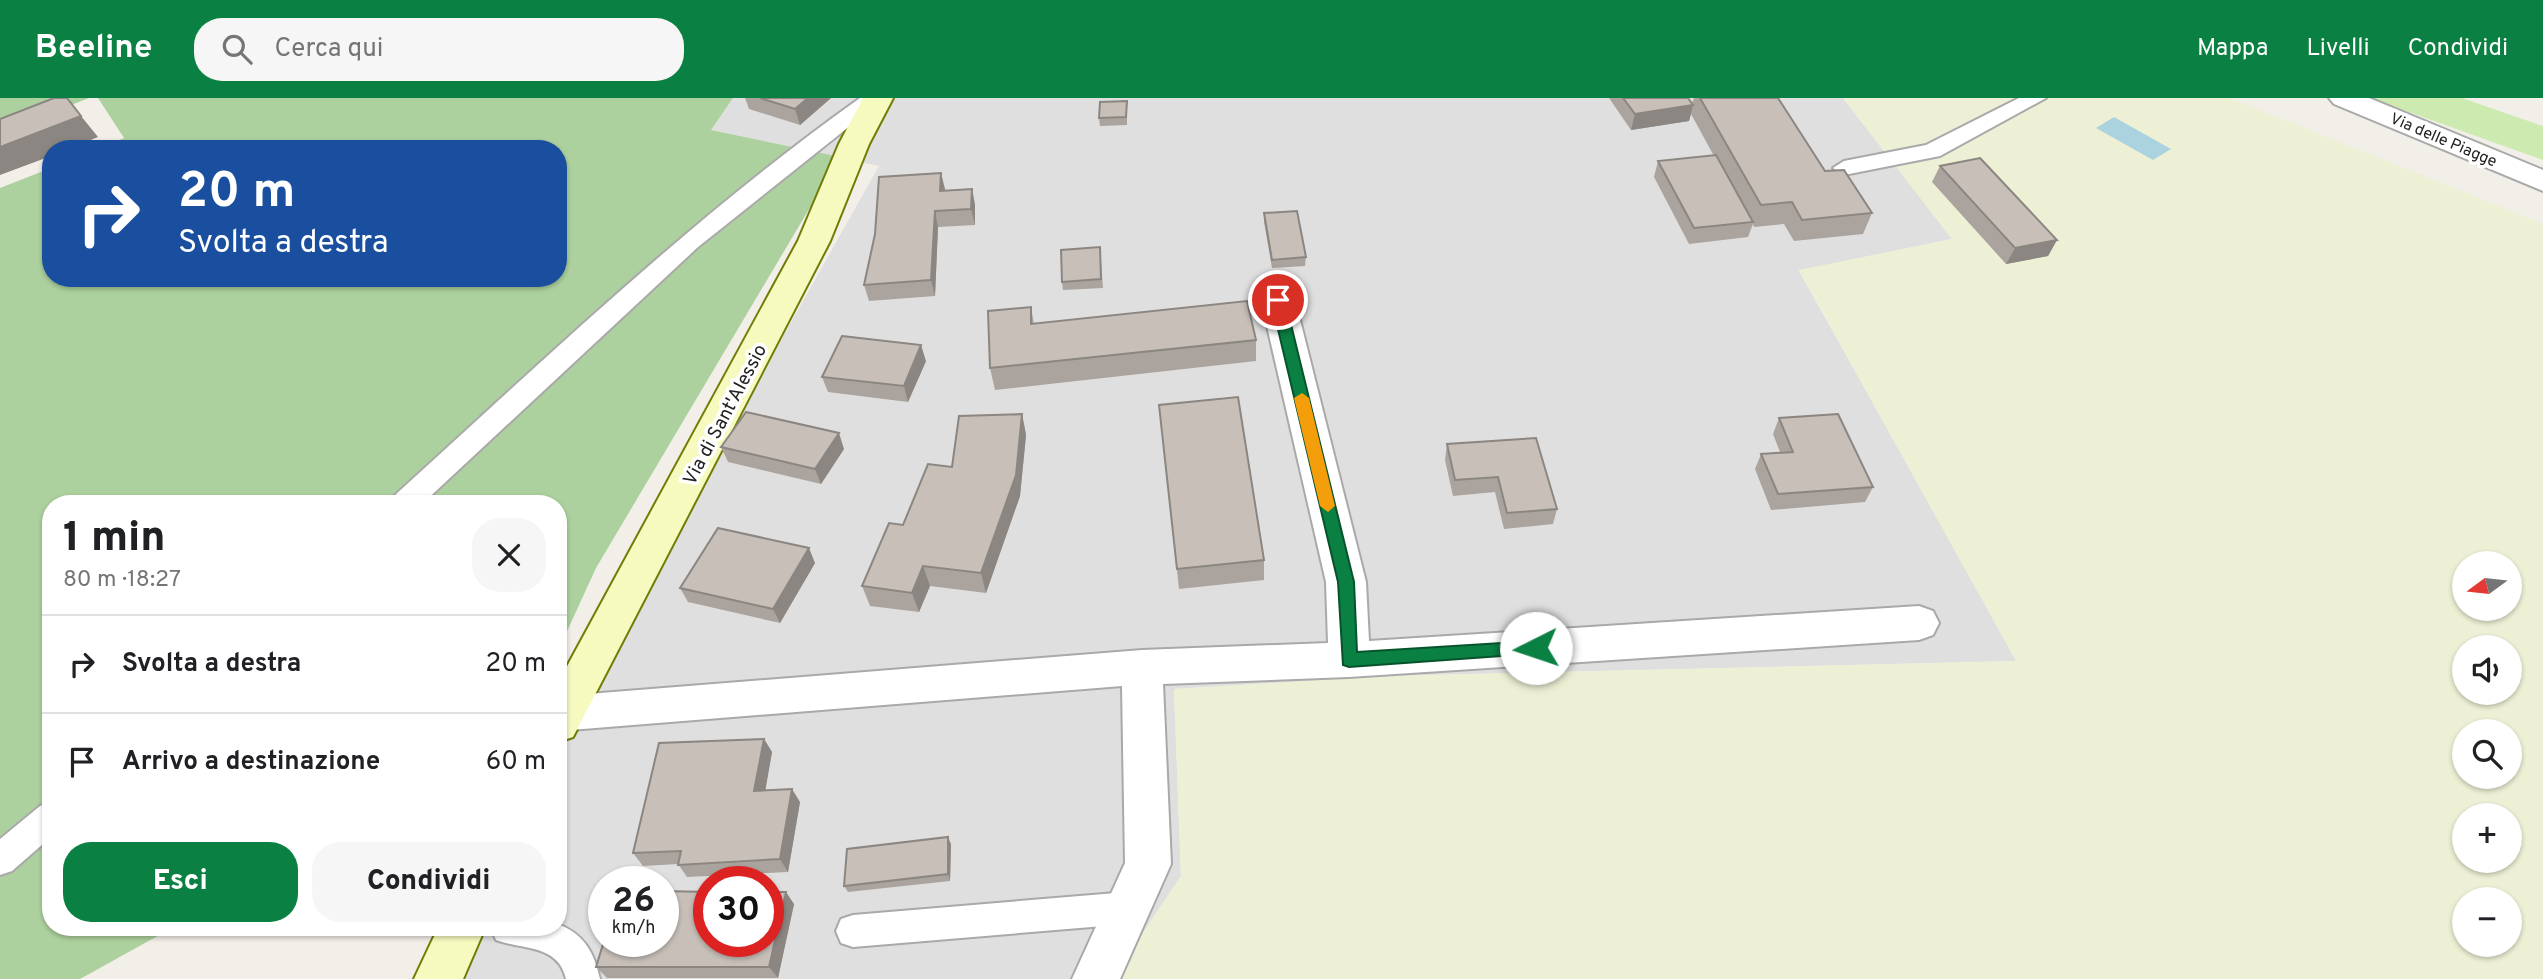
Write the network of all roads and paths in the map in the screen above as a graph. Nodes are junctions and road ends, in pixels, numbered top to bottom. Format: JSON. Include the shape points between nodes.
{"nodes":[{"id":1,"x":876,"y":98,"type":"edge"},
{"id":2,"x":2035,"y":98,"type":"edge"},
{"id":3,"x":2344,"y":98,"type":"edge"},
{"id":4,"x":1844,"y":168,"type":"edge"},
{"id":5,"x":2543,"y":181,"type":"edge"},
{"id":6,"x":1278,"y":300,"type":"dead end"},
{"id":7,"x":414,"y":495,"type":"edge"},
{"id":8,"x":1919,"y":622,"type":"dead end"},
{"id":9,"x":1349,"y":660,"type":"junction"},
{"id":10,"x":1142,"y":667,"type":"junction"},
{"id":11,"x":567,"y":708,"type":"edge"},
{"id":12,"x":567,"y":718,"type":"edge"},
{"id":13,"x":42,"y":824,"type":"edge"},
{"id":14,"x":0,"y":860,"type":"edge"},
{"id":15,"x":1128,"y":908,"type":"junction"},
{"id":16,"x":853,"y":931,"type":"dead end"},
{"id":17,"x":458,"y":936,"type":"edge"},
{"id":18,"x":544,"y":936,"type":"edge"},
{"id":19,"x":438,"y":979,"type":"edge"},
{"id":20,"x":583,"y":979,"type":"edge"},
{"id":21,"x":1096,"y":979,"type":"edge"}],
"edges":[{"from":1,"to":7,"type":"lane","via":[[822,133],[708,226]]},
{"from":1,"to":11,"type":"street","name":"Via di Sant'Alessio","via":[[814,241]]},
{"from":2,"to":4,"type":"lane","via":[[1932,151]]},
{"from":3,"to":5,"type":"street","name":"Via delle Piagge"},
{"from":6,"to":9,"type":"street","via":[[1346,582]]},
{"from":8,"to":9,"type":"street"},
{"from":9,"to":10,"type":"street"},
{"from":10,"to":12,"type":"street"},
{"from":10,"to":15,"type":"street","via":[[1149,864]]},
{"from":13,"to":14,"type":"lane"},
{"from":15,"to":16,"type":"lane"},
{"from":15,"to":21,"type":"street"},
{"from":17,"to":19,"type":"street"},
{"from":18,"to":20,"type":"lane","via":[[562,940],[581,963]]}]}
